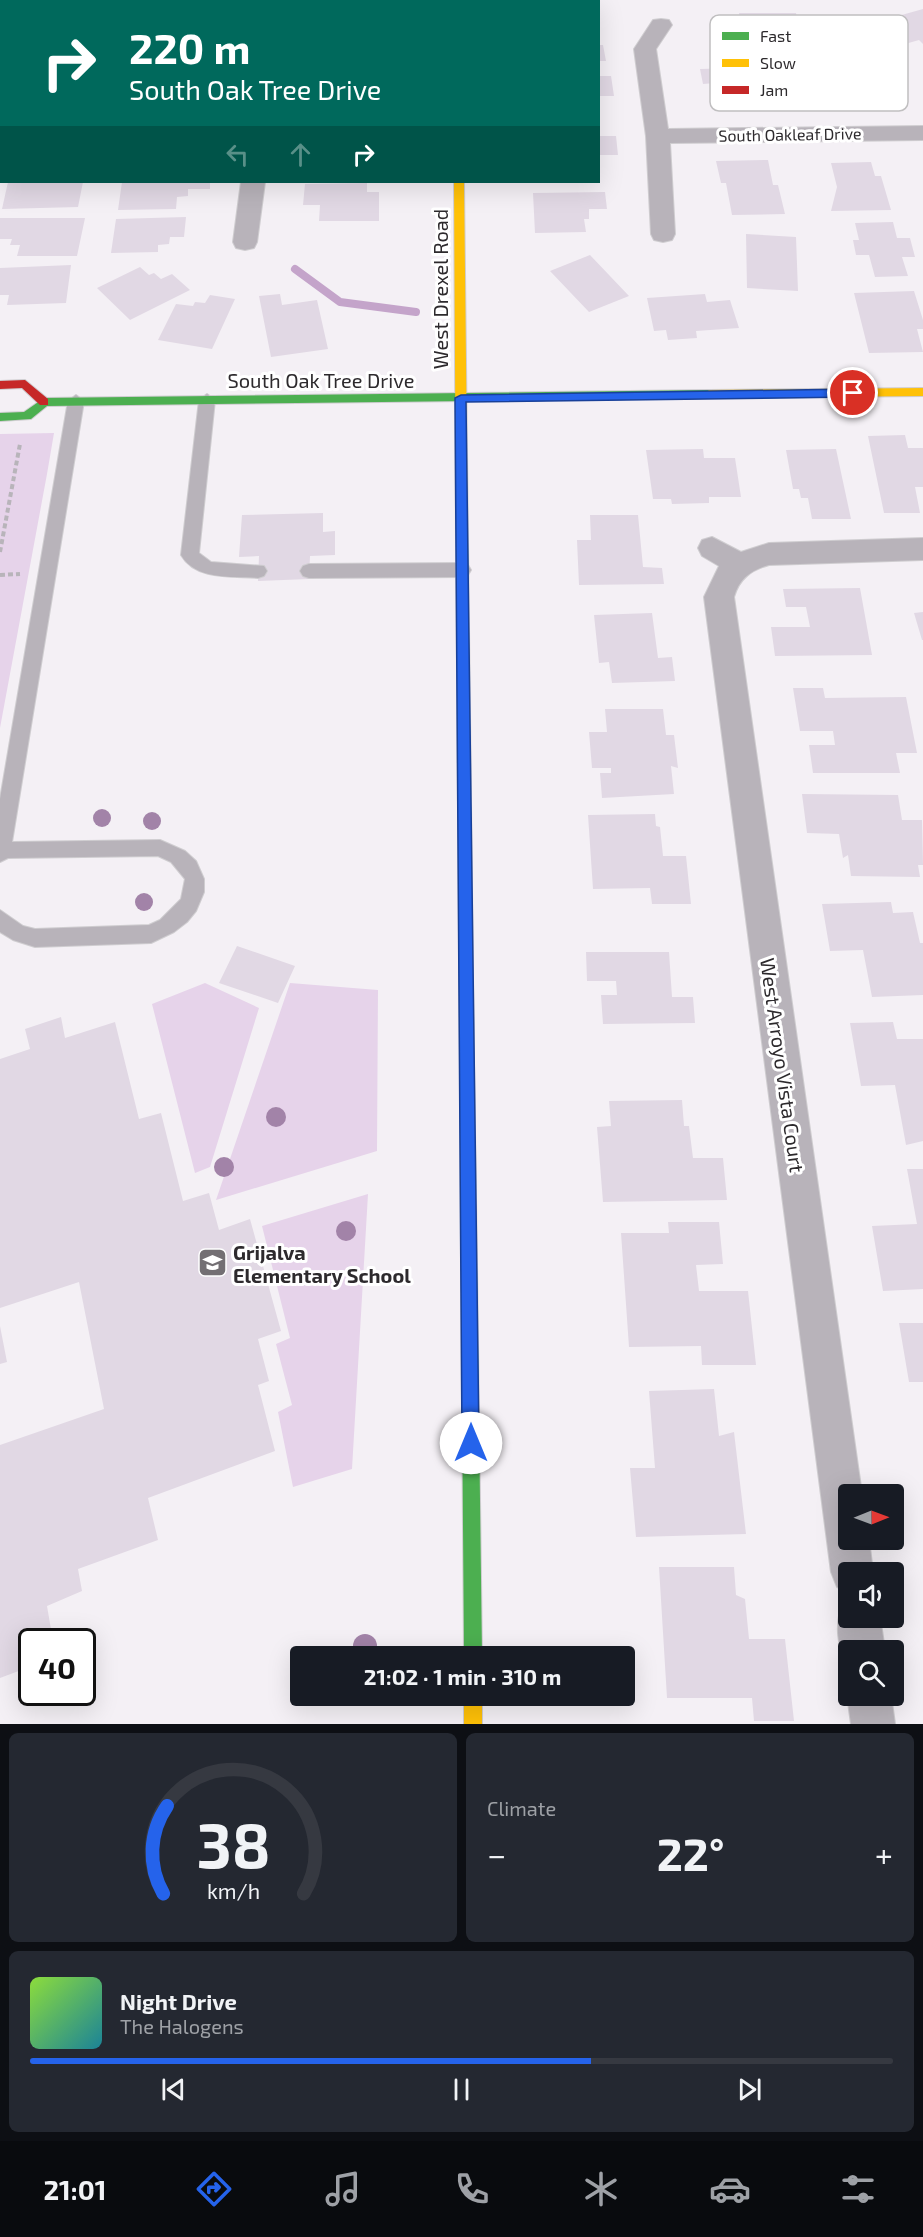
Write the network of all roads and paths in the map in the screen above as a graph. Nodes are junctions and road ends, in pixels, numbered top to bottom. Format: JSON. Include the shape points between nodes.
{"nodes":[{"id":1,"x":661,"y":25,"type":"dead end"},
{"id":2,"x":658,"y":136,"type":"junction"},
{"id":3,"x":922,"y":138,"type":"edge"},
{"id":4,"x":253,"y":183,"type":"edge"},
{"id":5,"x":459,"y":183,"type":"edge"},
{"id":6,"x":663,"y":234,"type":"dead end"},
{"id":7,"x":245,"y":242,"type":"dead end"},
{"id":8,"x":0,"y":385,"type":"edge"},
{"id":9,"x":923,"y":392,"type":"edge"},
{"id":10,"x":461,"y":398,"type":"junction"},
{"id":11,"x":207,"y":400,"type":"junction"},
{"id":12,"x":76,"y":401,"type":"junction"},
{"id":13,"x":44,"y":402,"type":"junction"},
{"id":14,"x":0,"y":417,"type":"edge"},
{"id":15,"x":20,"y":443,"type":"dead end"},
{"id":16,"x":923,"y":549,"type":"edge"},
{"id":17,"x":0,"y":552,"type":"edge"},
{"id":18,"x":462,"y":570,"type":"junction"},
{"id":19,"x":258,"y":571,"type":"dead end"},
{"id":20,"x":309,"y":571,"type":"dead end"},
{"id":21,"x":0,"y":852,"type":"edge"},
{"id":22,"x":0,"y":919,"type":"edge"},
{"id":23,"x":851,"y":1562,"type":"edge"},
{"id":24,"x":473,"y":1646,"type":"edge"},
{"id":25,"x":473,"y":1706,"type":"edge"},
{"id":26,"x":871,"y":1706,"type":"edge"},
{"id":27,"x":474,"y":1724,"type":"edge"},
{"id":28,"x":873,"y":1724,"type":"edge"}],
"edges":[{"from":1,"to":2,"type":"street","via":[[645,49]]},
{"from":2,"to":3,"type":"street","name":"South Oakleaf Drive"},
{"from":2,"to":6,"type":"street"},
{"from":4,"to":7,"type":"street"},
{"from":5,"to":10,"type":"street","name":"West Drexel Road"},
{"from":8,"to":13,"type":"street","via":[[25,384]]},
{"from":9,"to":10,"type":"street","name":"South Oak Tree Drive"},
{"from":10,"to":11,"type":"street","name":"South Oak Tree Drive"},
{"from":10,"to":18,"type":"street","name":"West Drexel Road"},
{"from":11,"to":12,"type":"street","name":"South Oak Tree Drive"},
{"from":11,"to":19,"type":"lane","via":[[190,555],[205,568]]},
{"from":12,"to":13,"type":"street","name":"South Oak Tree Drive"},
{"from":12,"to":21,"type":"lane"},
{"from":13,"to":14,"type":"street","name":"South Oak Tree Drive","via":[[27,416]]},
{"from":15,"to":17,"type":"path"},
{"from":16,"to":23,"type":"street","name":"West Arroyo Vista Court","via":[[769,554],[747,559],[725,556],[719,597]]},
{"from":18,"to":20,"type":"lane"},
{"from":18,"to":24,"type":"street","name":"West Drexel Road"},
{"from":21,"to":22,"type":"lane","via":[[160,848],[175,853],[186,863],[195,890],[181,918],[151,934],[35,938],[20,935]]},
{"from":25,"to":27,"type":"street"},
{"from":26,"to":28,"type":"street"}]}
